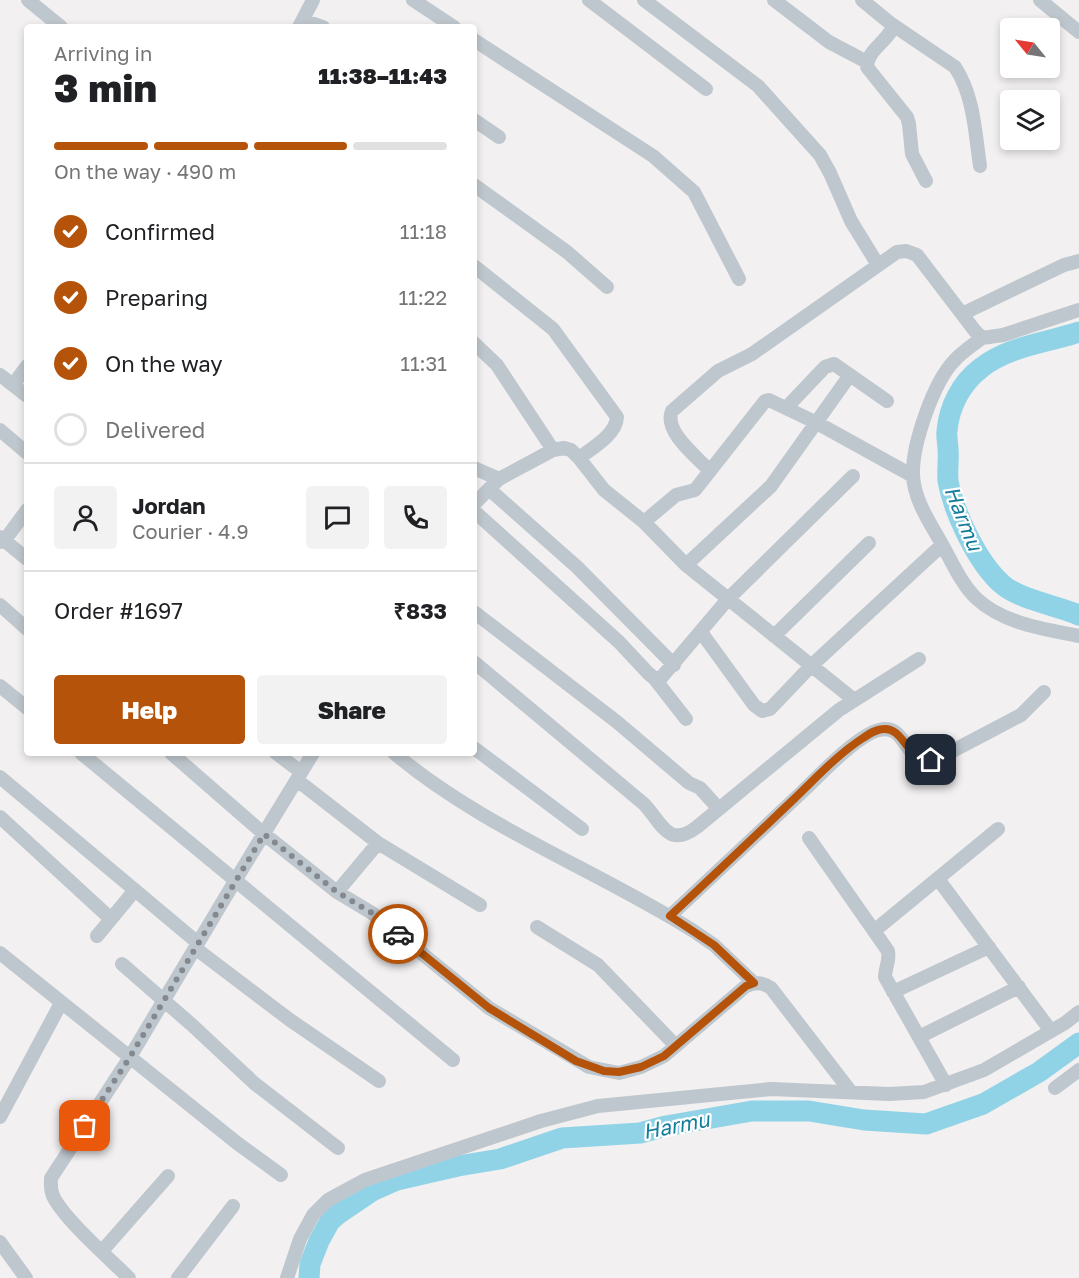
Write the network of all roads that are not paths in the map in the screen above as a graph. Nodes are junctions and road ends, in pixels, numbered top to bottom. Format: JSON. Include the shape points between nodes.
{"nodes":[{"id":1,"x":28,"y":0,"type":"edge"},
{"id":2,"x":312,"y":0,"type":"edge"},
{"id":3,"x":413,"y":0,"type":"edge"},
{"id":4,"x":589,"y":0,"type":"edge"},
{"id":5,"x":644,"y":0,"type":"edge"},
{"id":6,"x":774,"y":0,"type":"edge"},
{"id":7,"x":862,"y":0,"type":"edge"},
{"id":8,"x":1040,"y":0,"type":"edge"},
{"id":9,"x":890,"y":23,"type":"junction"},
{"id":10,"x":57,"y":24,"type":"edge"},
{"id":11,"x":301,"y":24,"type":"edge"},
{"id":12,"x":449,"y":24,"type":"edge"},
{"id":13,"x":1079,"y":32,"type":"edge"},
{"id":14,"x":477,"y":42,"type":"edge"},
{"id":15,"x":867,"y":62,"type":"junction"},
{"id":16,"x":706,"y":89,"type":"dead end"},
{"id":17,"x":477,"y":122,"type":"edge"},
{"id":18,"x":500,"y":137,"type":"dead end"},
{"id":19,"x":980,"y":166,"type":"dead end"},
{"id":20,"x":926,"y":181,"type":"dead end"},
{"id":21,"x":477,"y":187,"type":"edge"},
{"id":22,"x":1079,"y":261,"type":"edge"},
{"id":23,"x":878,"y":266,"type":"junction"},
{"id":24,"x":477,"y":268,"type":"edge"},
{"id":25,"x":740,"y":279,"type":"dead end"},
{"id":26,"x":607,"y":287,"type":"dead end"},
{"id":27,"x":1079,"y":310,"type":"edge"},
{"id":28,"x":962,"y":314,"type":"junction"},
{"id":29,"x":982,"y":338,"type":"junction"},
{"id":30,"x":477,"y":346,"type":"edge"},
{"id":31,"x":24,"y":370,"type":"edge"},
{"id":32,"x":0,"y":375,"type":"edge"},
{"id":33,"x":850,"y":375,"type":"junction"},
{"id":34,"x":13,"y":384,"type":"junction"},
{"id":35,"x":24,"y":393,"type":"edge"},
{"id":36,"x":887,"y":401,"type":"dead end"},
{"id":37,"x":786,"y":408,"type":"junction"},
{"id":38,"x":817,"y":423,"type":"junction"},
{"id":39,"x":0,"y":430,"type":"edge"},
{"id":40,"x":24,"y":450,"type":"edge"},
{"id":41,"x":553,"y":450,"type":"junction"},
{"id":42,"x":579,"y":458,"type":"junction"},
{"id":43,"x":477,"y":470,"type":"edge"},
{"id":44,"x":710,"y":471,"type":"junction"},
{"id":45,"x":853,"y":476,"type":"dead end"},
{"id":46,"x":913,"y":476,"type":"junction"},
{"id":47,"x":495,"y":485,"type":"junction"},
{"id":48,"x":477,"y":501,"type":"edge"},
{"id":49,"x":24,"y":513,"type":"edge"},
{"id":50,"x":477,"y":514,"type":"edge"},
{"id":51,"x":644,"y":522,"type":"junction"},
{"id":52,"x":1,"y":540,"type":"edge"},
{"id":53,"x":870,"y":543,"type":"dead end"},
{"id":54,"x":942,"y":545,"type":"junction"},
{"id":55,"x":24,"y":557,"type":"edge"},
{"id":56,"x":686,"y":566,"type":"junction"},
{"id":57,"x":728,"y":599,"type":"junction"},
{"id":58,"x":0,"y":605,"type":"edge"},
{"id":59,"x":477,"y":614,"type":"edge"},
{"id":60,"x":24,"y":626,"type":"edge"},
{"id":61,"x":701,"y":632,"type":"junction"},
{"id":62,"x":774,"y":636,"type":"junction"},
{"id":63,"x":1079,"y":636,"type":"edge"},
{"id":64,"x":919,"y":659,"type":"dead end"},
{"id":65,"x":477,"y":665,"type":"edge"},
{"id":66,"x":674,"y":665,"type":"junction"},
{"id":67,"x":811,"y":666,"type":"junction"},
{"id":68,"x":654,"y":678,"type":"junction"},
{"id":69,"x":0,"y":686,"type":"edge"},
{"id":70,"x":1044,"y":692,"type":"dead end"},
{"id":71,"x":853,"y":699,"type":"junction"},
{"id":72,"x":24,"y":706,"type":"edge"},
{"id":73,"x":686,"y":719,"type":"dead end"},
{"id":74,"x":477,"y":750,"type":"edge"},
{"id":75,"x":85,"y":756,"type":"edge"},
{"id":76,"x":174,"y":756,"type":"edge"},
{"id":77,"x":279,"y":756,"type":"edge"},
{"id":78,"x":311,"y":756,"type":"edge"},
{"id":79,"x":397,"y":756,"type":"edge"},
{"id":80,"x":299,"y":776,"type":"junction"},
{"id":81,"x":0,"y":777,"type":"edge"},
{"id":82,"x":719,"y":809,"type":"junction"},
{"id":83,"x":0,"y":818,"type":"edge"},
{"id":84,"x":582,"y":829,"type":"dead end"},
{"id":85,"x":998,"y":830,"type":"dead end"},
{"id":86,"x":264,"y":834,"type":"junction"},
{"id":87,"x":809,"y":838,"type":"dead end"},
{"id":88,"x":378,"y":843,"type":"junction"},
{"id":89,"x":938,"y":879,"type":"junction"},
{"id":90,"x":235,"y":881,"type":"junction"},
{"id":91,"x":135,"y":890,"type":"junction"},
{"id":92,"x":337,"y":892,"type":"junction"},
{"id":93,"x":480,"y":905,"type":"dead end"},
{"id":94,"x":670,"y":916,"type":"junction"},
{"id":95,"x":111,"y":919,"type":"junction"},
{"id":96,"x":537,"y":927,"type":"dead end"},
{"id":97,"x":874,"y":931,"type":"junction"},
{"id":98,"x":97,"y":936,"type":"dead end"},
{"id":99,"x":196,"y":946,"type":"junction"},
{"id":100,"x":989,"y":947,"type":"junction"},
{"id":101,"x":0,"y":953,"type":"edge"},
{"id":102,"x":122,"y":964,"type":"dead end"},
{"id":103,"x":754,"y":983,"type":"junction"},
{"id":104,"x":1018,"y":987,"type":"junction"},
{"id":105,"x":893,"y":992,"type":"junction"},
{"id":106,"x":163,"y":1002,"type":"junction"},
{"id":107,"x":61,"y":1003,"type":"junction"},
{"id":108,"x":1079,"y":1012,"type":"edge"},
{"id":109,"x":1051,"y":1031,"type":"junction"},
{"id":110,"x":919,"y":1037,"type":"junction"},
{"id":111,"x":676,"y":1046,"type":"junction"},
{"id":112,"x":130,"y":1057,"type":"junction"},
{"id":113,"x":453,"y":1060,"type":"dead end"},
{"id":114,"x":1079,"y":1070,"type":"edge"},
{"id":115,"x":379,"y":1081,"type":"dead end"},
{"id":116,"x":946,"y":1084,"type":"junction"},
{"id":117,"x":1055,"y":1088,"type":"dead end"},
{"id":118,"x":851,"y":1092,"type":"junction"},
{"id":119,"x":0,"y":1117,"type":"edge"},
{"id":120,"x":338,"y":1148,"type":"dead end"},
{"id":121,"x":281,"y":1175,"type":"dead end"},
{"id":122,"x":168,"y":1176,"type":"dead end"},
{"id":123,"x":233,"y":1206,"type":"dead end"},
{"id":124,"x":0,"y":1242,"type":"edge"},
{"id":125,"x":102,"y":1251,"type":"junction"},
{"id":126,"x":26,"y":1278,"type":"edge"},
{"id":127,"x":129,"y":1278,"type":"edge"},
{"id":128,"x":178,"y":1278,"type":"edge"},
{"id":129,"x":287,"y":1278,"type":"edge"}],
"edges":[{"from":1,"to":10,"type":"street"},
{"from":2,"to":11,"type":"street"},
{"from":3,"to":12,"type":"street"},
{"from":4,"to":16,"type":"street"},
{"from":5,"to":23,"type":"street","via":[[758,86],[820,155],[851,221]]},
{"from":6,"to":15,"type":"street","via":[[829,42]]},
{"from":7,"to":9,"type":"street"},
{"from":8,"to":13,"type":"street"},
{"from":9,"to":15,"type":"street","via":[[889,36]]},
{"from":9,"to":19,"type":"street","via":[[955,67],[962,77],[970,99]]},
{"from":14,"to":25,"type":"street","via":[[653,156],[694,192]]},
{"from":15,"to":20,"type":"street","via":[[907,117],[912,154]]},
{"from":17,"to":18,"type":"street"},
{"from":21,"to":26,"type":"street","via":[[567,252]]},
{"from":22,"to":28,"type":"street"},
{"from":23,"to":28,"type":"street","via":[[897,252],[917,255]]},
{"from":23,"to":44,"type":"street","via":[[752,354],[718,371],[672,411],[670,426]]},
{"from":24,"to":42,"type":"street","via":[[554,329],[614,410],[617,424],[611,433]]},
{"from":27,"to":29,"type":"street"},
{"from":28,"to":29,"type":"street"},
{"from":29,"to":46,"type":"street","via":[[953,362],[929,403],[916,445]]},
{"from":30,"to":41,"type":"street","via":[[497,365]]},
{"from":31,"to":34,"type":"street"},
{"from":32,"to":34,"type":"street"},
{"from":33,"to":36,"type":"street"},
{"from":33,"to":37,"type":"street","via":[[829,364]]},
{"from":33,"to":38,"type":"street"},
{"from":34,"to":35,"type":"street"},
{"from":37,"to":38,"type":"street"},
{"from":37,"to":44,"type":"street","via":[[769,400],[762,403]]},
{"from":38,"to":46,"type":"street"},
{"from":38,"to":56,"type":"street","via":[[771,486]]},
{"from":39,"to":40,"type":"street"},
{"from":41,"to":42,"type":"street","via":[[571,450]]},
{"from":41,"to":47,"type":"street"},
{"from":42,"to":51,"type":"street","via":[[604,490]]},
{"from":43,"to":47,"type":"street"},
{"from":44,"to":51,"type":"street","via":[[695,490],[676,495]]},
{"from":45,"to":57,"type":"street"},
{"from":46,"to":54,"type":"street","via":[[922,508]]},
{"from":47,"to":48,"type":"street"},
{"from":47,"to":66,"type":"street"},
{"from":49,"to":52,"type":"street"},
{"from":50,"to":68,"type":"street"},
{"from":51,"to":56,"type":"street"},
{"from":52,"to":55,"type":"street"},
{"from":53,"to":62,"type":"street"},
{"from":54,"to":63,"type":"street","via":[[961,579],[977,599],[994,611],[1023,624]]},
{"from":54,"to":67,"type":"street"},
{"from":56,"to":57,"type":"street"},
{"from":57,"to":61,"type":"street"},
{"from":57,"to":62,"type":"street"},
{"from":58,"to":60,"type":"street"},
{"from":59,"to":82,"type":"street","via":[[617,722]]},
{"from":61,"to":66,"type":"street"},
{"from":61,"to":67,"type":"street","via":[[762,711],[770,709]]},
{"from":62,"to":67,"type":"street"},
{"from":64,"to":71,"type":"street"},
{"from":65,"to":82,"type":"street","via":[[644,804],[667,832],[686,835]]},
{"from":66,"to":68,"type":"street","via":[[661,678]]},
{"from":67,"to":71,"type":"street"},
{"from":68,"to":73,"type":"street"},
{"from":69,"to":72,"type":"street"},
{"from":70,"to":94,"type":"street","via":[[1021,715],[931,760],[914,754],[895,731],[876,730],[828,767]]},
{"from":71,"to":82,"type":"street"},
{"from":74,"to":84,"type":"street"},
{"from":75,"to":90,"type":"street"},
{"from":76,"to":86,"type":"street"},
{"from":77,"to":80,"type":"street"},
{"from":78,"to":80,"type":"street"},
{"from":79,"to":94,"type":"street","via":[[423,778],[484,814]]},
{"from":80,"to":86,"type":"street"},
{"from":80,"to":88,"type":"street"},
{"from":81,"to":91,"type":"street"},
{"from":83,"to":95,"type":"street"},
{"from":85,"to":89,"type":"street"},
{"from":86,"to":90,"type":"street"},
{"from":86,"to":92,"type":"street"},
{"from":87,"to":97,"type":"street"},
{"from":88,"to":92,"type":"street"},
{"from":88,"to":93,"type":"street"},
{"from":89,"to":97,"type":"street"},
{"from":89,"to":100,"type":"street"},
{"from":90,"to":99,"type":"street"},
{"from":90,"to":113,"type":"street"},
{"from":91,"to":95,"type":"street"},
{"from":91,"to":99,"type":"street"},
{"from":92,"to":111,"type":"street","via":[[372,913],[489,1008],[582,1064],[619,1072],[641,1067]]},
{"from":94,"to":103,"type":"street","via":[[714,945]]},
{"from":95,"to":98,"type":"street"},
{"from":96,"to":111,"type":"street","via":[[598,965]]},
{"from":97,"to":105,"type":"street","via":[[888,951],[885,977]]},
{"from":99,"to":106,"type":"street"},
{"from":99,"to":115,"type":"street","via":[[290,1020]]},
{"from":100,"to":104,"type":"street"},
{"from":100,"to":105,"type":"street"},
{"from":101,"to":107,"type":"street"},
{"from":102,"to":106,"type":"street"},
{"from":103,"to":111,"type":"street"},
{"from":103,"to":118,"type":"street","via":[[771,988]]},
{"from":104,"to":109,"type":"street"},
{"from":104,"to":110,"type":"street"},
{"from":105,"to":110,"type":"street"},
{"from":106,"to":112,"type":"street"},
{"from":106,"to":120,"type":"street","via":[[254,1083]]},
{"from":107,"to":112,"type":"street"},
{"from":107,"to":119,"type":"street"},
{"from":108,"to":109,"type":"street"},
{"from":109,"to":116,"type":"street","via":[[984,1070]]},
{"from":110,"to":116,"type":"street"},
{"from":112,"to":121,"type":"street"},
{"from":112,"to":125,"type":"street","via":[[51,1178],[54,1198]]},
{"from":114,"to":117,"type":"street"},
{"from":116,"to":118,"type":"street","via":[[924,1092]]},
{"from":118,"to":129,"type":"street","via":[[771,1089],[598,1106],[541,1121],[364,1180],[328,1200],[313,1215],[300,1239]]},
{"from":122,"to":125,"type":"street"},
{"from":123,"to":128,"type":"street"},
{"from":124,"to":126,"type":"street"},
{"from":125,"to":127,"type":"street"}]}
